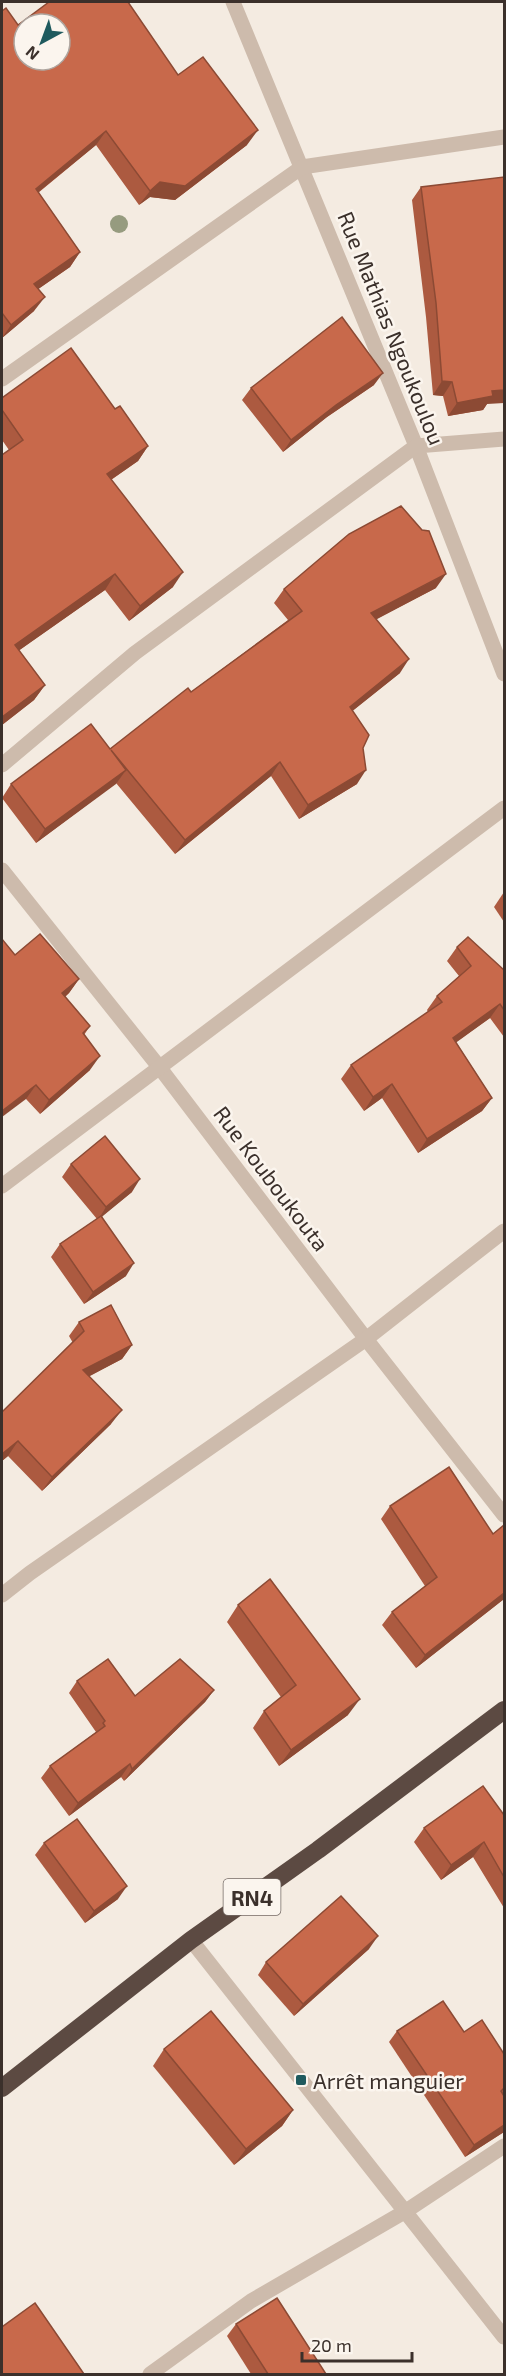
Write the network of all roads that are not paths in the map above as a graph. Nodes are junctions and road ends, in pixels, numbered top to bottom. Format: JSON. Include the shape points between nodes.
{"nodes":[{"id":1,"x":233,"y":2,"type":"edge"},
{"id":2,"x":504,"y":137,"type":"edge"},
{"id":3,"x":302,"y":167,"type":"junction"},
{"id":4,"x":2,"y":379,"type":"edge"},
{"id":5,"x":504,"y":439,"type":"edge"},
{"id":6,"x":416,"y":446,"type":"junction"},
{"id":7,"x":504,"y":674,"type":"edge"},
{"id":8,"x":2,"y":765,"type":"edge"},
{"id":9,"x":504,"y":808,"type":"edge"},
{"id":10,"x":2,"y":870,"type":"edge"},
{"id":11,"x":160,"y":1068,"type":"junction"},
{"id":12,"x":2,"y":1186,"type":"edge"},
{"id":13,"x":504,"y":1231,"type":"edge"},
{"id":14,"x":366,"y":1339,"type":"junction"},
{"id":15,"x":504,"y":1515,"type":"edge"},
{"id":16,"x":2,"y":1595,"type":"edge"},
{"id":17,"x":504,"y":1710,"type":"edge"},
{"id":18,"x":191,"y":1940,"type":"junction"},
{"id":19,"x":2,"y":2088,"type":"edge"},
{"id":20,"x":504,"y":2146,"type":"edge"},
{"id":21,"x":405,"y":2211,"type":"junction"},
{"id":22,"x":504,"y":2337,"type":"edge"},
{"id":23,"x":150,"y":2374,"type":"edge"}],
"edges":[{"from":1,"to":3,"type":"street","name":"Rue Mathias Ngoukoulou"},
{"from":2,"to":3,"type":"street"},
{"from":3,"to":4,"type":"street"},
{"from":3,"to":6,"type":"street","name":"Rue Mathias Ngoukoulou"},
{"from":5,"to":6,"type":"street"},
{"from":6,"to":7,"type":"street","name":"Rue Mathias Ngoukoulou"},
{"from":6,"to":8,"type":"street","via":[[135,653]]},
{"from":9,"to":11,"type":"street"},
{"from":10,"to":11,"type":"street","name":"Rue Kouboukouta"},
{"from":11,"to":12,"type":"street"},
{"from":11,"to":14,"type":"street","name":"Rue Kouboukouta"},
{"from":13,"to":14,"type":"street"},
{"from":14,"to":15,"type":"street","name":"Rue Kouboukouta"},
{"from":14,"to":16,"type":"street"},
{"from":17,"to":18,"type":"highway","number":"RN4"},
{"from":18,"to":19,"type":"highway","number":"RN4"},
{"from":18,"to":21,"type":"street"},
{"from":20,"to":21,"type":"street"},
{"from":21,"to":22,"type":"street"},
{"from":21,"to":23,"type":"street","via":[[251,2301]]}]}
